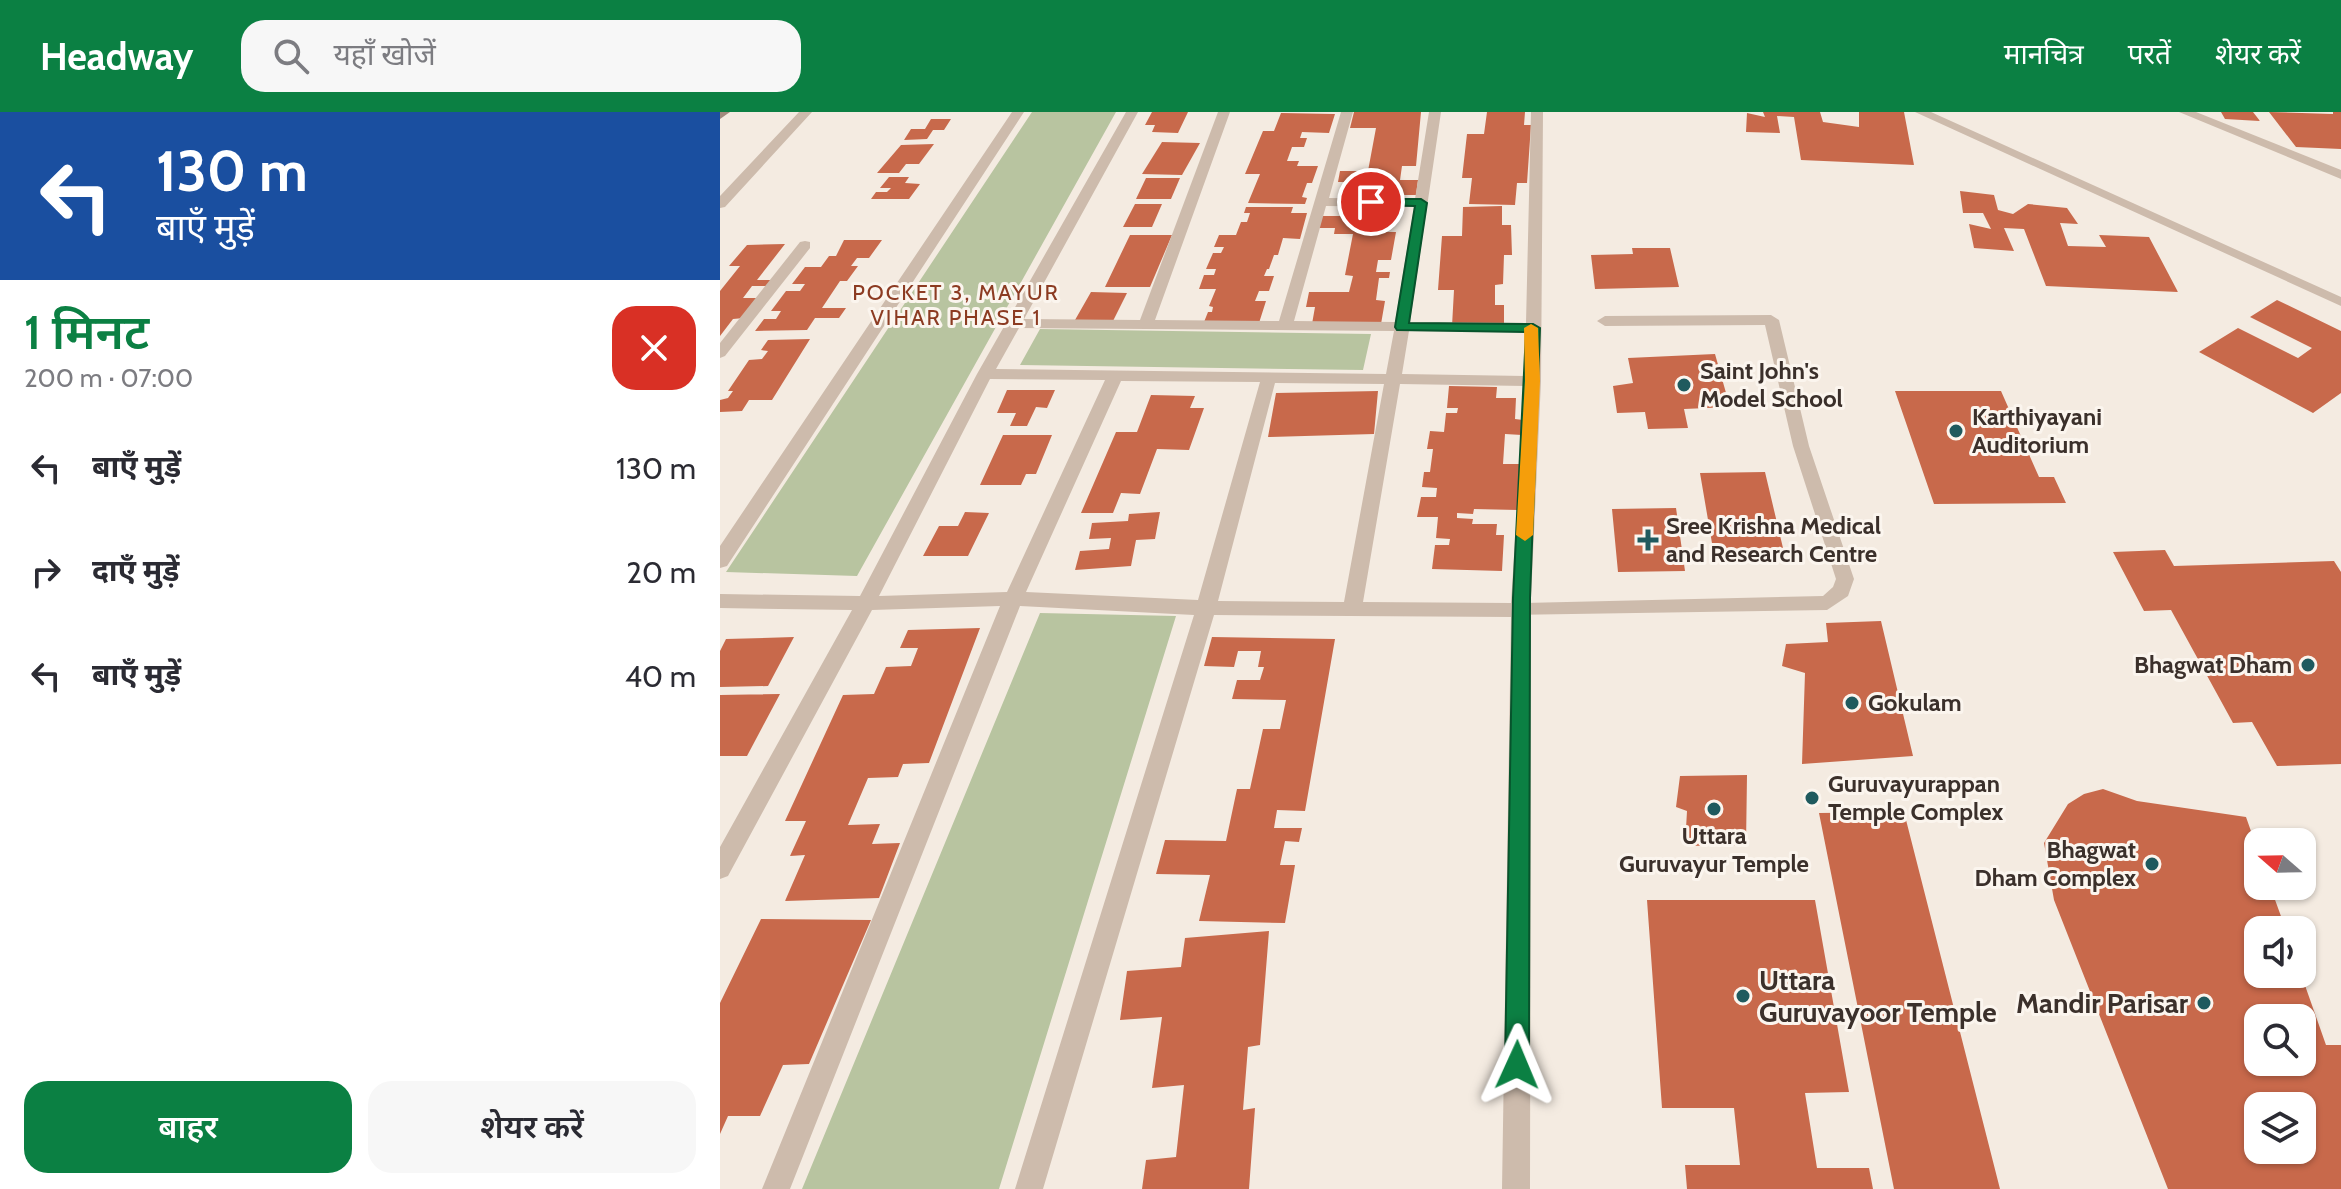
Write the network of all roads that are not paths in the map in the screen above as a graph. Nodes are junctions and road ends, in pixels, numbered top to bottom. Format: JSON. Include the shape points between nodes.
{"nodes":[{"id":1,"x":806,"y":112,"type":"edge"},
{"id":2,"x":1018,"y":112,"type":"edge"},
{"id":3,"x":1132,"y":112,"type":"edge"},
{"id":4,"x":1224,"y":112,"type":"edge"},
{"id":5,"x":1347,"y":112,"type":"edge"},
{"id":6,"x":1435,"y":112,"type":"edge"},
{"id":7,"x":1537,"y":112,"type":"edge"},
{"id":8,"x":1921,"y":112,"type":"edge"},
{"id":9,"x":2185,"y":112,"type":"edge"},
{"id":10,"x":2341,"y":175,"type":"edge"},
{"id":11,"x":1321,"y":202,"type":"junction"},
{"id":12,"x":1421,"y":203,"type":"junction"},
{"id":13,"x":720,"y":204,"type":"edge"},
{"id":14,"x":805,"y":245,"type":"dead end"},
{"id":15,"x":2341,"y":302,"type":"edge"},
{"id":16,"x":1605,"y":321,"type":"dead end"},
{"id":17,"x":1013,"y":323,"type":"junction"},
{"id":18,"x":1146,"y":324,"type":"junction"},
{"id":19,"x":1285,"y":325,"type":"junction"},
{"id":20,"x":1402,"y":327,"type":"junction"},
{"id":21,"x":1533,"y":328,"type":"junction"},
{"id":22,"x":720,"y":353,"type":"edge"},
{"id":23,"x":985,"y":374,"type":"junction"},
{"id":24,"x":1116,"y":374,"type":"junction"},
{"id":25,"x":1269,"y":377,"type":"junction"},
{"id":26,"x":1390,"y":378,"type":"junction"},
{"id":27,"x":1533,"y":381,"type":"junction"},
{"id":28,"x":720,"y":561,"type":"edge"},
{"id":29,"x":1013,"y":599,"type":"junction"},
{"id":30,"x":720,"y":601,"type":"edge"},
{"id":31,"x":866,"y":603,"type":"junction"},
{"id":32,"x":1206,"y":608,"type":"junction"},
{"id":33,"x":1352,"y":609,"type":"junction"},
{"id":34,"x":1523,"y":610,"type":"junction"},
{"id":35,"x":720,"y":869,"type":"edge"},
{"id":36,"x":776,"y":1189,"type":"edge"},
{"id":37,"x":1029,"y":1189,"type":"edge"},
{"id":38,"x":1516,"y":1189,"type":"edge"}],
"edges":[{"from":1,"to":13,"type":"street"},
{"from":2,"to":28,"type":"street"},
{"from":3,"to":17,"type":"street"},
{"from":4,"to":18,"type":"street"},
{"from":5,"to":11,"type":"street"},
{"from":6,"to":12,"type":"street"},
{"from":7,"to":21,"type":"street"},
{"from":8,"to":15,"type":"street"},
{"from":9,"to":10,"type":"street"},
{"from":11,"to":12,"type":"street"},
{"from":11,"to":19,"type":"street"},
{"from":12,"to":20,"type":"street"},
{"from":14,"to":22,"type":"street"},
{"from":16,"to":34,"type":"street","via":[[1771,320],[1801,446],[1845,579],[1827,603]]},
{"from":17,"to":18,"type":"street"},
{"from":17,"to":23,"type":"street"},
{"from":18,"to":19,"type":"street"},
{"from":19,"to":20,"type":"street"},
{"from":20,"to":21,"type":"street"},
{"from":20,"to":26,"type":"street"},
{"from":21,"to":27,"type":"street"},
{"from":23,"to":24,"type":"street"},
{"from":23,"to":31,"type":"street"},
{"from":24,"to":25,"type":"street"},
{"from":24,"to":29,"type":"street"},
{"from":25,"to":26,"type":"street"},
{"from":25,"to":32,"type":"street"},
{"from":26,"to":27,"type":"street"},
{"from":26,"to":33,"type":"street"},
{"from":27,"to":34,"type":"street"},
{"from":29,"to":31,"type":"street"},
{"from":29,"to":32,"type":"street"},
{"from":29,"to":36,"type":"street"},
{"from":30,"to":31,"type":"street"},
{"from":31,"to":35,"type":"street"},
{"from":32,"to":33,"type":"street"},
{"from":32,"to":37,"type":"street"},
{"from":33,"to":34,"type":"street"},
{"from":34,"to":38,"type":"street"}]}
